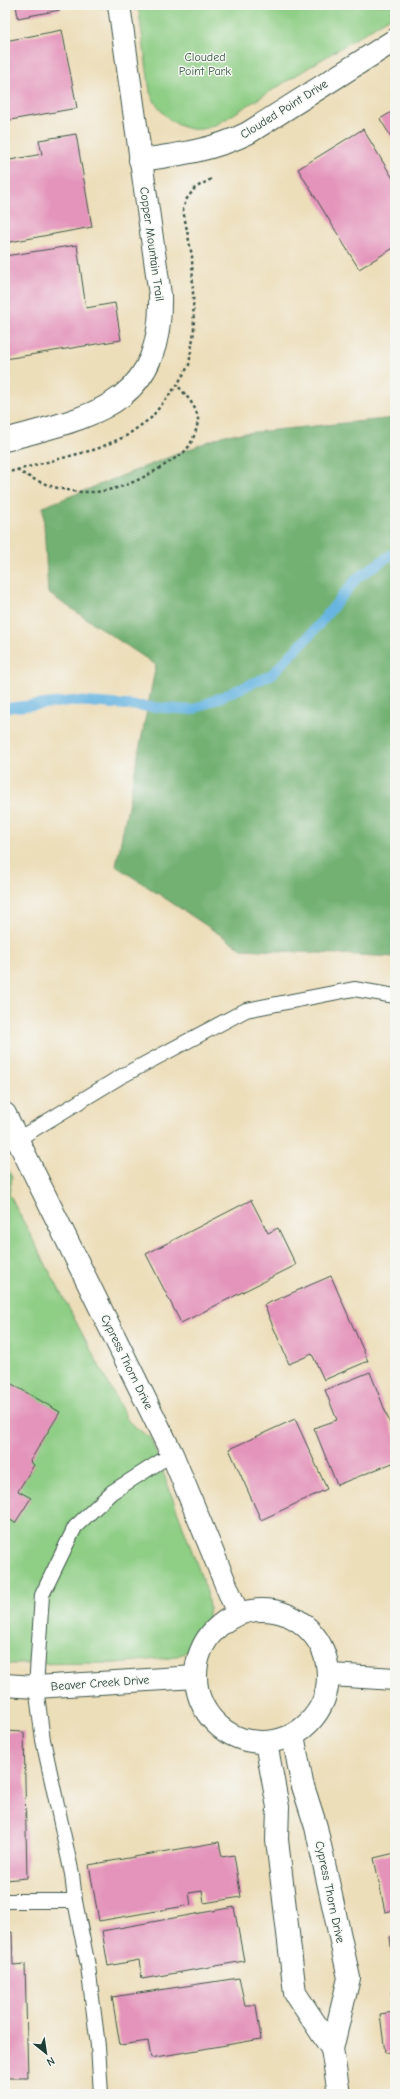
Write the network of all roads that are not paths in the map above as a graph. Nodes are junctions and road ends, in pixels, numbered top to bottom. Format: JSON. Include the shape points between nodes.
{"nodes":[{"id":1,"x":119,"y":5,"type":"edge"},
{"id":2,"x":395,"y":40,"type":"edge"},
{"id":3,"x":140,"y":160,"type":"junction"},
{"id":4,"x":5,"y":440,"type":"edge"},
{"id":5,"x":395,"y":996,"type":"edge"},
{"id":6,"x":5,"y":1114,"type":"edge"},
{"id":7,"x":18,"y":1138,"type":"junction"},
{"id":8,"x":172,"y":1454,"type":"junction"},
{"id":9,"x":238,"y":1614,"type":"junction"},
{"id":10,"x":331,"y":1675,"type":"junction"},
{"id":11,"x":195,"y":1677,"type":"junction"},
{"id":12,"x":395,"y":1679,"type":"edge"},
{"id":13,"x":5,"y":1685,"type":"edge"},
{"id":14,"x":36,"y":1687,"type":"junction"},
{"id":15,"x":293,"y":1735,"type":"junction"},
{"id":16,"x":266,"y":1743,"type":"junction"},
{"id":17,"x":5,"y":1901,"type":"edge"},
{"id":18,"x":75,"y":1901,"type":"junction"},
{"id":19,"x":332,"y":2049,"type":"junction"},
{"id":20,"x":101,"y":2094,"type":"edge"},
{"id":21,"x":339,"y":2094,"type":"edge"}],
"edges":[{"from":1,"to":3,"type":"street","name":"Copper Mountain Trail"},
{"from":2,"to":3,"type":"street","name":"Clouded Point Drive","via":[[232,141],[181,154]]},
{"from":3,"to":4,"type":"street","name":"Copper Mountain Trail","via":[[160,295],[160,315],[152,355],[142,375],[128,392],[114,403],[70,422]]},
{"from":5,"to":7,"type":"lane","via":[[354,989],[246,1010],[120,1077]]},
{"from":6,"to":7,"type":"street","name":"Cypress Thorn Drive"},
{"from":7,"to":8,"type":"street","name":"Cypress Thorn Drive"},
{"from":8,"to":9,"type":"street","name":"Cypress Thorn Drive"},
{"from":8,"to":14,"type":"lane","via":[[112,1492],[75,1527],[42,1595]]},
{"from":9,"to":10,"type":"street","via":[[266,1610],[288,1614],[307,1626],[321,1643]]},
{"from":9,"to":11,"type":"street","via":[[224,1621],[208,1637],[199,1656]]},
{"from":10,"to":12,"type":"street"},
{"from":10,"to":15,"type":"street","via":[[321,1708],[307,1726]]},
{"from":11,"to":14,"type":"street","name":"Beaver Creek Drive"},
{"from":11,"to":16,"type":"street","via":[[199,1698],[209,1717],[225,1732],[244,1741]]},
{"from":13,"to":14,"type":"street","name":"Beaver Creek Drive"},
{"from":14,"to":18,"type":"lane","via":[[43,1740],[72,1874]]},
{"from":15,"to":16,"type":"street"},
{"from":15,"to":19,"type":"street","name":"Cypress Thorn Drive","via":[[302,1783],[316,1827],[349,1978]]},
{"from":16,"to":19,"type":"street","name":"Cypress Thorn Drive","via":[[278,1807],[277,1840],[295,1993]]},
{"from":17,"to":18,"type":"lane"},
{"from":18,"to":20,"type":"lane","via":[[88,1966]]},
{"from":19,"to":21,"type":"street","name":"Cypress Thorn Drive"}]}
